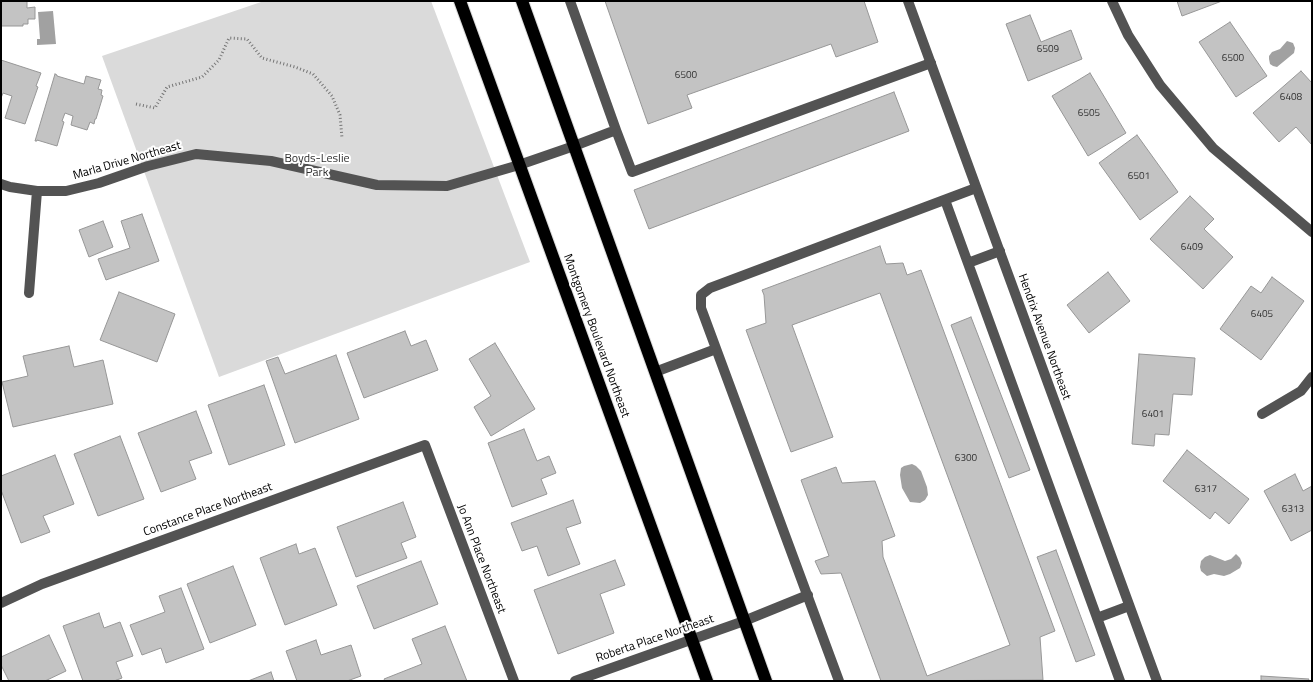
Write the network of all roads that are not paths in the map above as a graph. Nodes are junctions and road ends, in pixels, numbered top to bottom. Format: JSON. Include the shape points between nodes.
{"nodes":[{"id":1,"x":460,"y":1,"type":"edge"},
{"id":2,"x":522,"y":1,"type":"edge"},
{"id":3,"x":570,"y":1,"type":"edge"},
{"id":4,"x":908,"y":1,"type":"edge"},
{"id":5,"x":1112,"y":1,"type":"edge"},
{"id":6,"x":931,"y":63,"type":"junction"},
{"id":7,"x":616,"y":130,"type":"junction"},
{"id":8,"x":574,"y":146,"type":"junction"},
{"id":9,"x":520,"y":165,"type":"junction"},
{"id":10,"x":1,"y":184,"type":"edge"},
{"id":11,"x":976,"y":188,"type":"junction"},
{"id":12,"x":36,"y":191,"type":"junction"},
{"id":13,"x":945,"y":200,"type":"junction"},
{"id":14,"x":1312,"y":232,"type":"edge"},
{"id":15,"x":1000,"y":251,"type":"junction"},
{"id":16,"x":968,"y":263,"type":"junction"},
{"id":17,"x":29,"y":294,"type":"dead end"},
{"id":18,"x":716,"y":349,"type":"junction"},
{"id":19,"x":655,"y":372,"type":"junction"},
{"id":20,"x":1312,"y":378,"type":"edge"},
{"id":21,"x":1262,"y":414,"type":"dead end"},
{"id":22,"x":425,"y":445,"type":"joint"},
{"id":23,"x":808,"y":595,"type":"junction"},
{"id":24,"x":1,"y":603,"type":"edge"},
{"id":25,"x":1129,"y":606,"type":"junction"},
{"id":26,"x":1097,"y":618,"type":"junction"},
{"id":27,"x":744,"y":621,"type":"junction"},
{"id":28,"x":692,"y":639,"type":"junction"},
{"id":29,"x":514,"y":681,"type":"edge"},
{"id":30,"x":575,"y":681,"type":"edge"},
{"id":31,"x":707,"y":681,"type":"edge"},
{"id":32,"x":766,"y":681,"type":"edge"},
{"id":33,"x":839,"y":681,"type":"edge"},
{"id":34,"x":1120,"y":681,"type":"edge"},
{"id":35,"x":1157,"y":681,"type":"edge"}],
"edges":[{"from":1,"to":9,"type":"main road","name":"Montgomery Boulevard Northeast"},
{"from":2,"to":8,"type":"main road"},
{"from":3,"to":7,"type":"street"},
{"from":4,"to":6,"type":"street","name":"Hendrix Avenue Northeast"},
{"from":5,"to":14,"type":"street","via":[[1128,35],[1160,85],[1213,148]]},
{"from":6,"to":7,"type":"street","via":[[632,172]]},
{"from":6,"to":11,"type":"street","name":"Hendrix Avenue Northeast"},
{"from":7,"to":8,"type":"street","name":"Marla Drive Northeast"},
{"from":8,"to":9,"type":"street","name":"Marla Drive Northeast"},
{"from":8,"to":19,"type":"main road"},
{"from":9,"to":12,"type":"street","name":"Marla Drive Northeast","via":[[447,186],[377,185],[271,161],[196,154],[66,191]]},
{"from":9,"to":28,"type":"main road","name":"Montgomery Boulevard Northeast"},
{"from":10,"to":12,"type":"street","name":"Marla Drive Northeast"},
{"from":11,"to":13,"type":"street"},
{"from":11,"to":15,"type":"street","name":"Hendrix Avenue Northeast"},
{"from":12,"to":17,"type":"street"},
{"from":13,"to":16,"type":"street"},
{"from":13,"to":18,"type":"street","via":[[710,288],[701,295],[701,308]]},
{"from":15,"to":16,"type":"street"},
{"from":15,"to":25,"type":"street","name":"Hendrix Avenue Northeast"},
{"from":16,"to":26,"type":"street"},
{"from":18,"to":19,"type":"street"},
{"from":18,"to":23,"type":"street"},
{"from":19,"to":27,"type":"main road"},
{"from":20,"to":21,"type":"street","via":[[1301,391]]},
{"from":22,"to":24,"type":"street","name":"Constance Place Northeast","via":[[42,584]]},
{"from":22,"to":29,"type":"street","name":"Jo Ann Place Northeast"},
{"from":23,"to":27,"type":"street","name":"Roberta Place Northeast"},
{"from":23,"to":33,"type":"street"},
{"from":25,"to":26,"type":"street"},
{"from":25,"to":35,"type":"street","name":"Hendrix Avenue Northeast"},
{"from":26,"to":34,"type":"street"},
{"from":27,"to":28,"type":"street","name":"Roberta Place Northeast"},
{"from":27,"to":32,"type":"main road"},
{"from":28,"to":30,"type":"street","name":"Roberta Place Northeast"},
{"from":28,"to":31,"type":"main road","name":"Montgomery Boulevard Northeast"}]}
